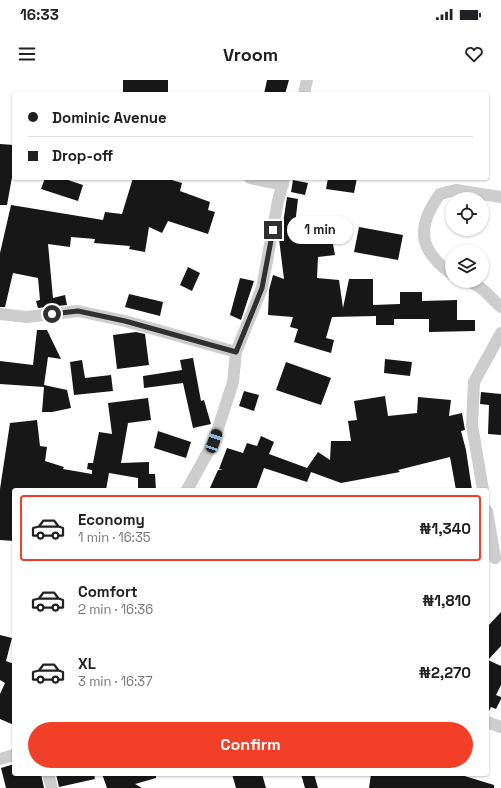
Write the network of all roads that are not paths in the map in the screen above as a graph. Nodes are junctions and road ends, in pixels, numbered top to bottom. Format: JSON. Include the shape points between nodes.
{"nodes":[{"id":1,"x":307,"y":80,"type":"edge"},
{"id":2,"x":304,"y":92,"type":"edge"},
{"id":3,"x":266,"y":180,"type":"edge"},
{"id":4,"x":283,"y":182,"type":"edge"},
{"id":5,"x":501,"y":198,"type":"edge"},
{"id":6,"x":445,"y":268,"type":"edge"},
{"id":7,"x":482,"y":288,"type":"edge"},
{"id":8,"x":501,"y":308,"type":"edge"},
{"id":9,"x":0,"y":314,"type":"edge"},
{"id":10,"x":501,"y":333,"type":"edge"},
{"id":11,"x":236,"y":352,"type":"junction"},
{"id":12,"x":188,"y":488,"type":"edge"},
{"id":13,"x":483,"y":488,"type":"edge"},
{"id":14,"x":489,"y":525,"type":"edge"},
{"id":15,"x":494,"y":560,"type":"edge"},
{"id":16,"x":489,"y":723,"type":"edge"},
{"id":17,"x":501,"y":727,"type":"edge"},
{"id":18,"x":12,"y":756,"type":"edge"},
{"id":19,"x":0,"y":759,"type":"edge"},
{"id":20,"x":49,"y":776,"type":"edge"},
{"id":21,"x":52,"y":788,"type":"edge"}],
"edges":[{"from":1,"to":2,"type":"street"},
{"from":3,"to":4,"type":"street"},
{"from":4,"to":11,"type":"street","via":[[262,288]]},
{"from":5,"to":6,"type":"street","via":[[456,190],[440,194],[431,206],[423,232],[425,246]]},
{"from":7,"to":8,"type":"street"},
{"from":9,"to":11,"type":"street","via":[[27,317],[78,311],[125,321]]},
{"from":10,"to":13,"type":"street","via":[[474,382],[472,425]]},
{"from":11,"to":12,"type":"street","via":[[233,382],[214,441]]},
{"from":14,"to":15,"type":"street"},
{"from":16,"to":17,"type":"street"},
{"from":18,"to":19,"type":"street"},
{"from":20,"to":21,"type":"street"}]}
